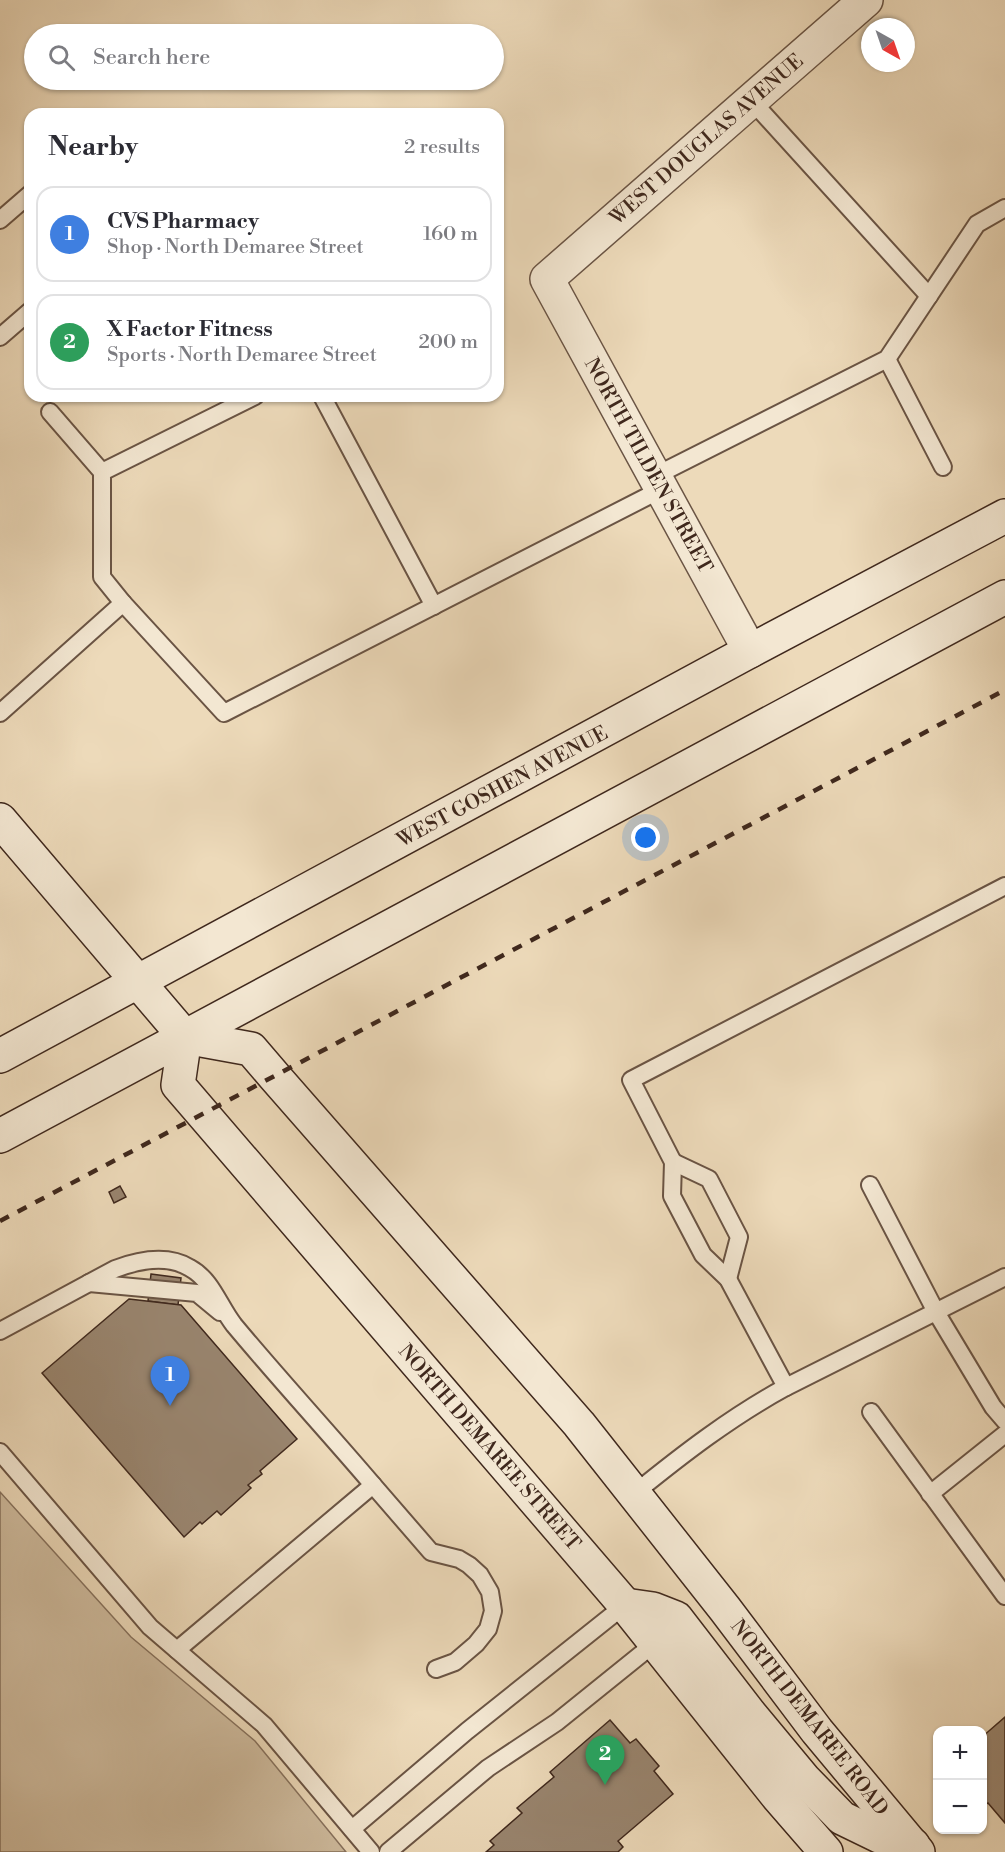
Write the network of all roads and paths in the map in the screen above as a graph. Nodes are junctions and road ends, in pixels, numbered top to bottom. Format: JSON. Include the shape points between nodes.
{"nodes":[{"id":1,"x":866,"y":0,"type":"edge"},
{"id":2,"x":752,"y":100,"type":"junction"},
{"id":3,"x":24,"y":199,"type":"edge"},
{"id":4,"x":1005,"y":208,"type":"edge"},
{"id":5,"x":0,"y":220,"type":"edge"},
{"id":6,"x":548,"y":279,"type":"joint"},
{"id":7,"x":929,"y":296,"type":"junction"},
{"id":8,"x":24,"y":316,"type":"edge"},
{"id":9,"x":0,"y":337,"type":"edge"},
{"id":10,"x":887,"y":359,"type":"junction"},
{"id":11,"x":243,"y":402,"type":"edge"},
{"id":12,"x":325,"y":402,"type":"edge"},
{"id":13,"x":50,"y":412,"type":"dead end"},
{"id":14,"x":943,"y":467,"type":"dead end"},
{"id":15,"x":102,"y":472,"type":"junction"},
{"id":16,"x":658,"y":483,"type":"junction"},
{"id":17,"x":1005,"y":516,"type":"edge"},
{"id":18,"x":1005,"y":597,"type":"edge"},
{"id":19,"x":123,"y":603,"type":"junction"},
{"id":20,"x":434,"y":606,"type":"junction"},
{"id":21,"x":750,"y":651,"type":"junction"},
{"id":22,"x":0,"y":713,"type":"edge"},
{"id":23,"x":0,"y":820,"type":"edge"},
{"id":24,"x":1005,"y":886,"type":"edge"},
{"id":25,"x":138,"y":982,"type":"junction"},
{"id":26,"x":185,"y":1037,"type":"junction"},
{"id":27,"x":0,"y":1056,"type":"edge"},
{"id":28,"x":0,"y":1136,"type":"edge"},
{"id":29,"x":673,"y":1162,"type":"junction"},
{"id":30,"x":870,"y":1185,"type":"dead end"},
{"id":31,"x":1005,"y":1277,"type":"edge"},
{"id":32,"x":728,"y":1279,"type":"junction"},
{"id":33,"x":88,"y":1283,"type":"junction"},
{"id":34,"x":936,"y":1312,"type":"junction"},
{"id":35,"x":232,"y":1323,"type":"junction"},
{"id":36,"x":0,"y":1331,"type":"edge"},
{"id":37,"x":786,"y":1387,"type":"junction"},
{"id":38,"x":871,"y":1412,"type":"dead end"},
{"id":39,"x":1005,"y":1421,"type":"edge"},
{"id":40,"x":1005,"y":1434,"type":"edge"},
{"id":41,"x":0,"y":1452,"type":"edge"},
{"id":42,"x":373,"y":1485,"type":"junction"},
{"id":43,"x":635,"y":1493,"type":"junction"},
{"id":44,"x":930,"y":1494,"type":"junction"},
{"id":45,"x":1005,"y":1596,"type":"edge"},
{"id":46,"x":625,"y":1605,"type":"junction"},
{"id":47,"x":655,"y":1642,"type":"junction"},
{"id":48,"x":177,"y":1650,"type":"junction"},
{"id":49,"x":436,"y":1668,"type":"dead end"},
{"id":50,"x":352,"y":1829,"type":"junction"},
{"id":51,"x":915,"y":1849,"type":"edge"},
{"id":52,"x":371,"y":1852,"type":"edge"},
{"id":53,"x":388,"y":1852,"type":"edge"},
{"id":54,"x":826,"y":1852,"type":"edge"}],
"edges":[{"from":1,"to":2,"type":"main road","name":"WEST DOUGLAS AVENUE"},
{"from":2,"to":6,"type":"main road","name":"WEST DOUGLAS AVENUE"},
{"from":2,"to":7,"type":"lane"},
{"from":3,"to":5,"type":"lane"},
{"from":4,"to":7,"type":"lane","via":[[977,224]]},
{"from":6,"to":16,"type":"main road","name":"NORTH TILDEN STREET"},
{"from":7,"to":10,"type":"lane"},
{"from":8,"to":9,"type":"lane"},
{"from":10,"to":14,"type":"lane"},
{"from":10,"to":16,"type":"lane"},
{"from":11,"to":15,"type":"lane"},
{"from":12,"to":20,"type":"lane"},
{"from":13,"to":15,"type":"lane"},
{"from":15,"to":19,"type":"lane","via":[[102,577]]},
{"from":16,"to":20,"type":"lane"},
{"from":16,"to":21,"type":"main road","name":"NORTH TILDEN STREET"},
{"from":17,"to":21,"type":"main road","name":"WEST GOSHEN AVENUE"},
{"from":18,"to":26,"type":"main road"},
{"from":19,"to":20,"type":"lane","via":[[224,714]]},
{"from":19,"to":22,"type":"lane"},
{"from":21,"to":25,"type":"main road","name":"WEST GOSHEN AVENUE"},
{"from":23,"to":25,"type":"main road"},
{"from":24,"to":29,"type":"lane","via":[[631,1080]]},
{"from":25,"to":26,"type":"main road"},
{"from":25,"to":27,"type":"main road","name":"WEST GOSHEN AVENUE"},
{"from":26,"to":28,"type":"main road"},
{"from":26,"to":43,"type":"main road","via":[[251,1049]]},
{"from":26,"to":46,"type":"main road","name":"NORTH DEMAREE STREET","via":[[178,1085]]},
{"from":29,"to":32,"type":"lane","via":[[672,1196],[703,1255]]},
{"from":29,"to":32,"type":"lane","via":[[709,1179],[739,1238]]},
{"from":30,"to":34,"type":"lane"},
{"from":31,"to":34,"type":"lane"},
{"from":32,"to":37,"type":"lane"},
{"from":33,"to":35,"type":"lane","via":[[197,1293]]},
{"from":33,"to":35,"type":"lane","via":[[132,1263],[151,1259],[174,1261],[203,1276]]},
{"from":33,"to":36,"type":"lane"},
{"from":34,"to":37,"type":"lane"},
{"from":34,"to":39,"type":"lane"},
{"from":35,"to":42,"type":"lane"},
{"from":37,"to":43,"type":"lane","via":[[714,1430]]},
{"from":38,"to":44,"type":"lane"},
{"from":40,"to":44,"type":"lane"},
{"from":41,"to":48,"type":"lane","via":[[150,1627]]},
{"from":42,"to":48,"type":"lane"},
{"from":42,"to":49,"type":"lane","via":[[431,1552],[469,1565],[490,1592],[493,1611],[488,1629],[455,1662]]},
{"from":43,"to":51,"type":"main road","name":"NORTH DEMAREE ROAD","via":[[817,1731]]},
{"from":44,"to":45,"type":"lane"},
{"from":46,"to":47,"type":"main road","name":"NORTH DEMAREE STREET"},
{"from":46,"to":50,"type":"lane"},
{"from":46,"to":51,"type":"main road","via":[[653,1609],[676,1618],[750,1714],[842,1818]]},
{"from":47,"to":53,"type":"lane","via":[[557,1722],[488,1768]]},
{"from":47,"to":54,"type":"main road","name":"NORTH DEMAREE STREET","via":[[778,1798]]},
{"from":48,"to":50,"type":"lane","via":[[264,1725]]},
{"from":50,"to":52,"type":"lane"}]}
